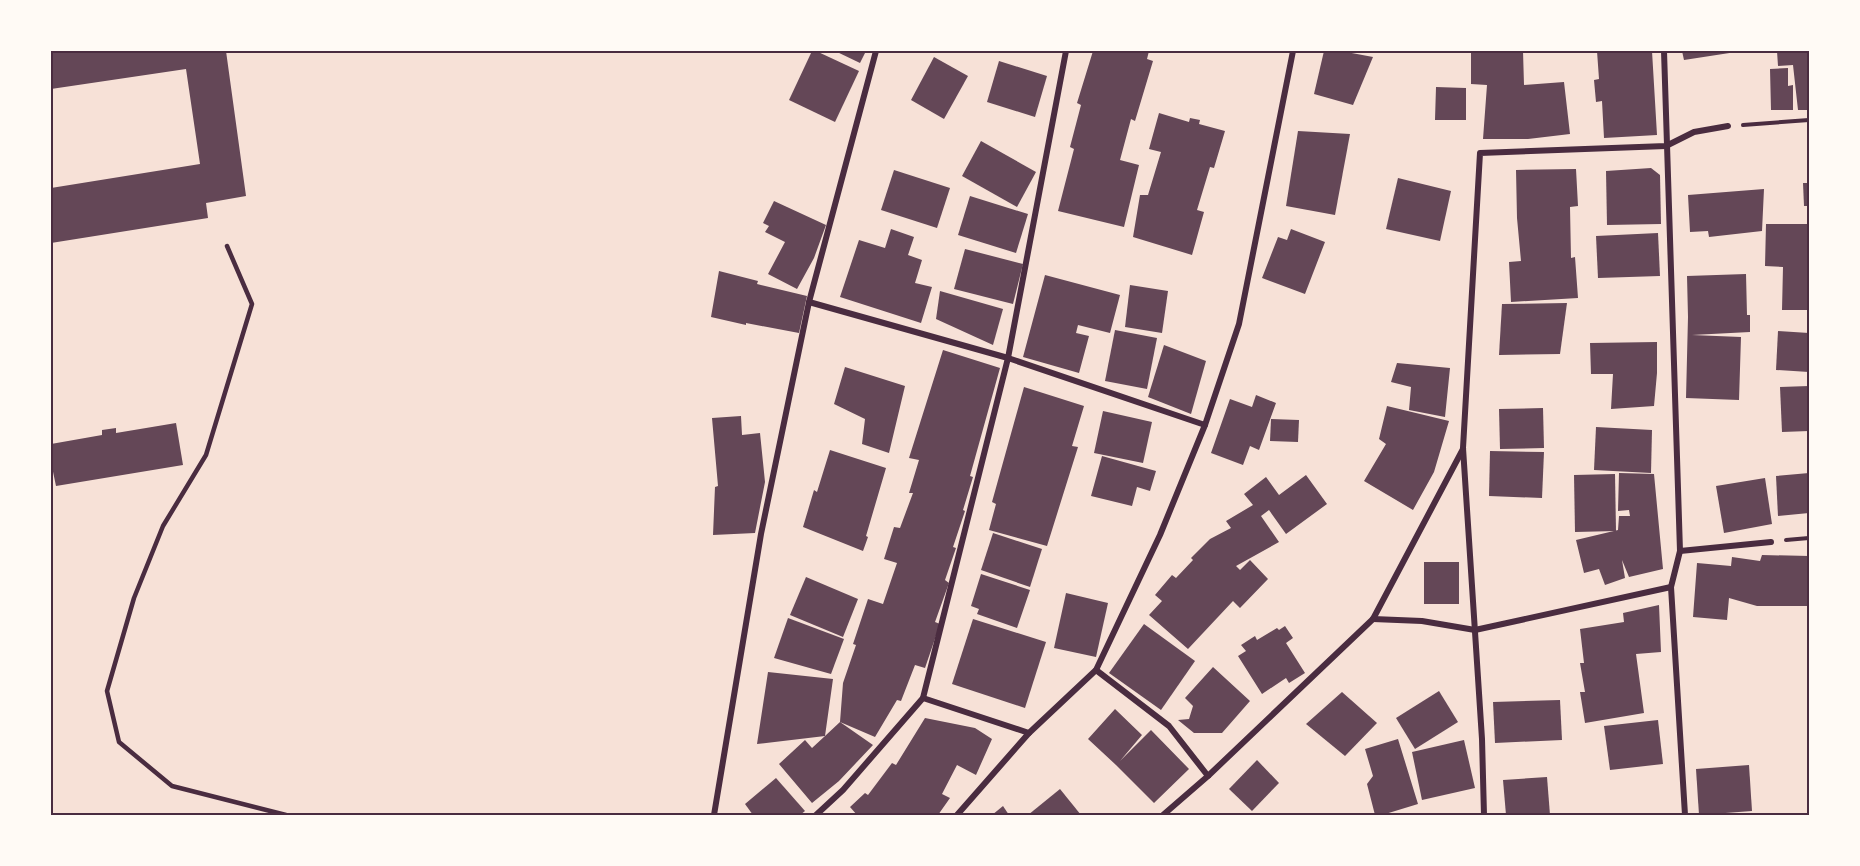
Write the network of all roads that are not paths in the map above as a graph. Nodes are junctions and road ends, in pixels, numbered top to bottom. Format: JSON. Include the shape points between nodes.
{"nodes":[{"id":1,"x":876,"y":51,"type":"edge"},
{"id":2,"x":1066,"y":51,"type":"edge"},
{"id":3,"x":1664,"y":51,"type":"edge"},
{"id":4,"x":1291,"y":52,"type":"edge"},
{"id":5,"x":1728,"y":126,"type":"road end"},
{"id":6,"x":1666,"y":146,"type":"junction"},
{"id":7,"x":227,"y":246,"type":"dead end"},
{"id":8,"x":809,"y":302,"type":"junction"},
{"id":9,"x":1008,"y":358,"type":"junction"},
{"id":10,"x":1204,"y":425,"type":"junction"},
{"id":11,"x":1463,"y":448,"type":"junction"},
{"id":12,"x":1771,"y":542,"type":"dead end"},
{"id":13,"x":1680,"y":551,"type":"junction"},
{"id":14,"x":1671,"y":587,"type":"junction"},
{"id":15,"x":1373,"y":619,"type":"junction"},
{"id":16,"x":1474,"y":630,"type":"junction"},
{"id":17,"x":1096,"y":670,"type":"junction"},
{"id":18,"x":923,"y":698,"type":"junction"},
{"id":19,"x":1029,"y":733,"type":"junction"},
{"id":20,"x":1208,"y":776,"type":"junction"},
{"id":21,"x":286,"y":815,"type":"edge"},
{"id":22,"x":714,"y":815,"type":"edge"},
{"id":23,"x":816,"y":815,"type":"edge"},
{"id":24,"x":957,"y":815,"type":"edge"},
{"id":25,"x":1163,"y":815,"type":"edge"},
{"id":26,"x":1484,"y":815,"type":"edge"},
{"id":27,"x":1685,"y":815,"type":"edge"}],
"edges":[{"from":1,"to":8,"type":"street"},
{"from":2,"to":9,"type":"street"},
{"from":3,"to":6,"type":"street"},
{"from":4,"to":10,"type":"street","via":[[1239,324]]},
{"from":5,"to":6,"type":"street","via":[[1694,132]]},
{"from":6,"to":11,"type":"street","via":[[1480,153]]},
{"from":6,"to":13,"type":"street"},
{"from":7,"to":21,"type":"lane","via":[[252,304],[206,455],[163,526],[134,598],[107,691],[120,742],[172,786]]},
{"from":8,"to":9,"type":"street"},
{"from":8,"to":22,"type":"street","via":[[761,534]]},
{"from":9,"to":10,"type":"street"},
{"from":9,"to":18,"type":"street"},
{"from":10,"to":17,"type":"street","via":[[1160,536]]},
{"from":11,"to":15,"type":"street"},
{"from":11,"to":16,"type":"street"},
{"from":12,"to":13,"type":"street"},
{"from":13,"to":14,"type":"street"},
{"from":14,"to":16,"type":"street"},
{"from":14,"to":27,"type":"street"},
{"from":15,"to":16,"type":"street","via":[[1422,621]]},
{"from":15,"to":20,"type":"street"},
{"from":16,"to":26,"type":"street"},
{"from":17,"to":19,"type":"street"},
{"from":17,"to":20,"type":"street","via":[[1169,726]]},
{"from":18,"to":19,"type":"street"},
{"from":18,"to":23,"type":"street","via":[[843,790]]},
{"from":19,"to":24,"type":"street"},
{"from":20,"to":25,"type":"street"}]}
